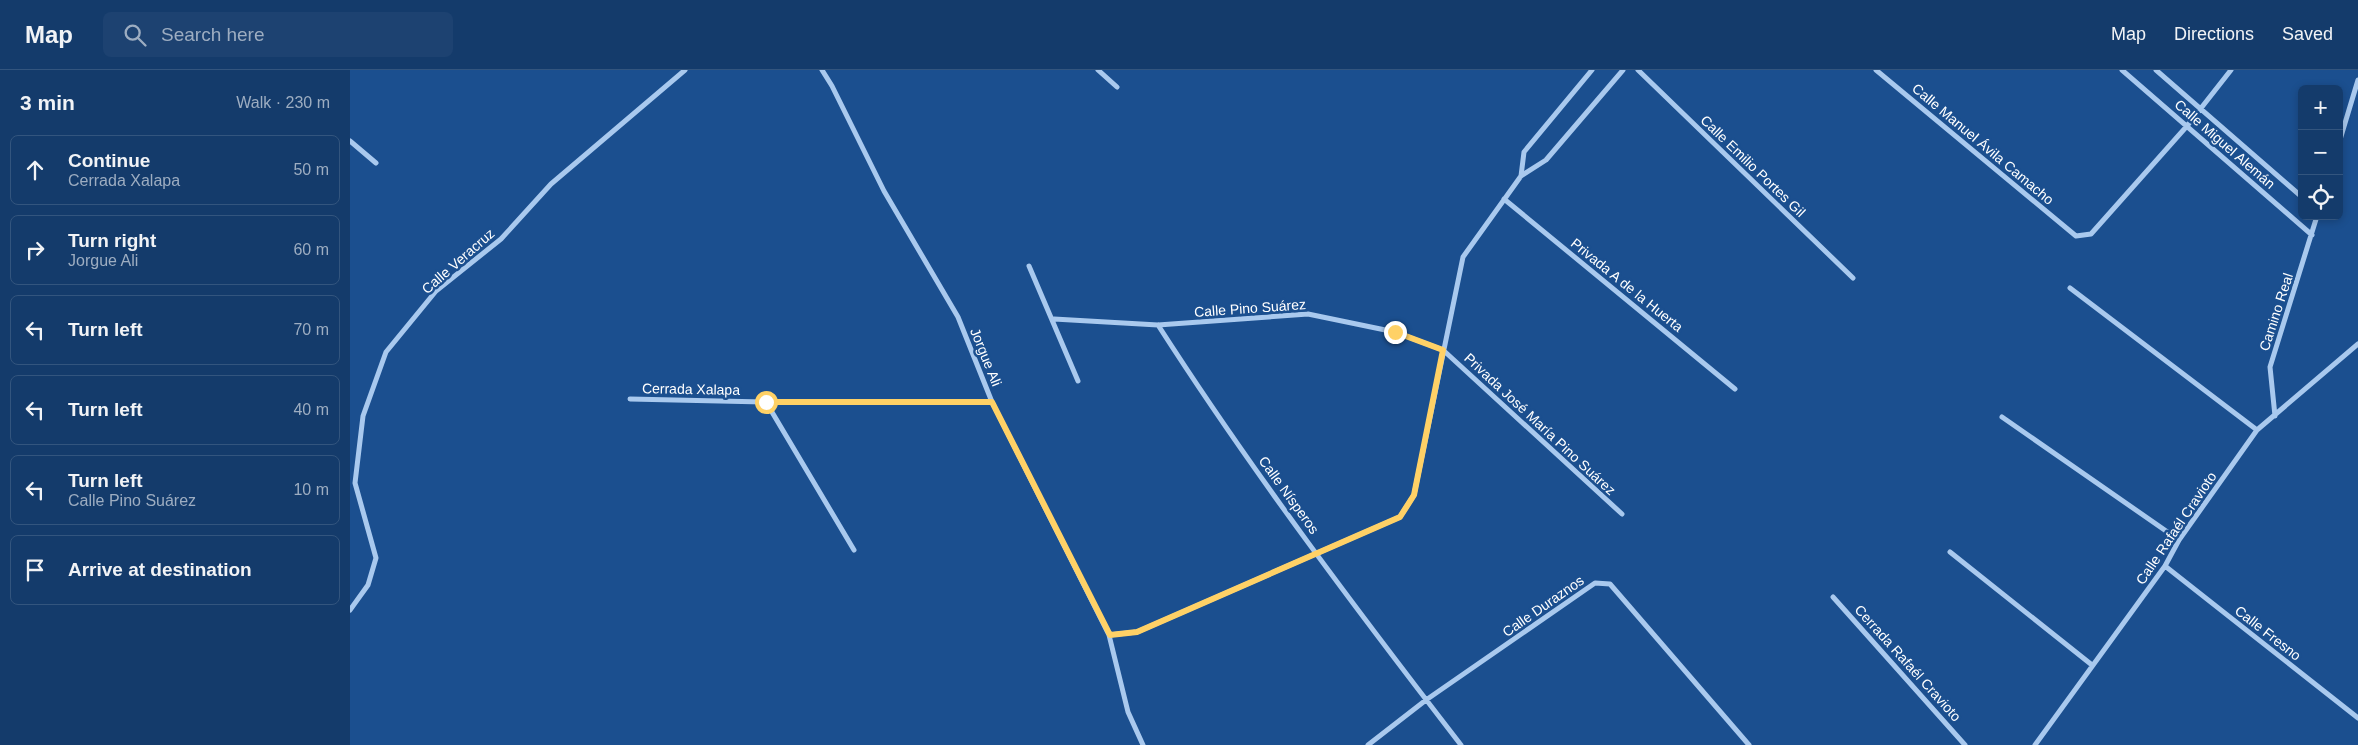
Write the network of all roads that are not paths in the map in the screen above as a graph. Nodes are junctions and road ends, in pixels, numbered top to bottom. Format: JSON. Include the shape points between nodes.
{"nodes":[{"id":1,"x":685,"y":70,"type":"edge"},
{"id":2,"x":822,"y":70,"type":"edge"},
{"id":3,"x":1098,"y":70,"type":"edge"},
{"id":4,"x":1592,"y":70,"type":"edge"},
{"id":5,"x":1623,"y":70,"type":"edge"},
{"id":6,"x":1638,"y":70,"type":"edge"},
{"id":7,"x":1876,"y":70,"type":"edge"},
{"id":8,"x":2122,"y":70,"type":"edge"},
{"id":9,"x":2156,"y":70,"type":"edge"},
{"id":10,"x":2231,"y":70,"type":"edge"},
{"id":11,"x":2358,"y":80,"type":"edge"},
{"id":12,"x":1117,"y":87,"type":"dead end"},
{"id":13,"x":2201,"y":109,"type":"junction"},
{"id":14,"x":2187,"y":126,"type":"junction"},
{"id":15,"x":2343,"y":130,"type":"edge"},
{"id":16,"x":350,"y":141,"type":"edge"},
{"id":17,"x":376,"y":163,"type":"dead end"},
{"id":18,"x":1521,"y":176,"type":"junction"},
{"id":19,"x":2298,"y":194,"type":"edge"},
{"id":20,"x":1504,"y":199,"type":"junction"},
{"id":21,"x":2316,"y":220,"type":"edge"},
{"id":22,"x":2312,"y":235,"type":"junction"},
{"id":23,"x":1029,"y":266,"type":"dead end"},
{"id":24,"x":1853,"y":278,"type":"dead end"},
{"id":25,"x":2070,"y":288,"type":"dead end"},
{"id":26,"x":1054,"y":319,"type":"junction"},
{"id":27,"x":1158,"y":325,"type":"junction"},
{"id":28,"x":2358,"y":344,"type":"edge"},
{"id":29,"x":1443,"y":350,"type":"junction"},
{"id":30,"x":1078,"y":381,"type":"dead end"},
{"id":31,"x":1735,"y":389,"type":"dead end"},
{"id":32,"x":630,"y":398,"type":"dead end"},
{"id":33,"x":766,"y":402,"type":"junction"},
{"id":34,"x":992,"y":402,"type":"junction"},
{"id":35,"x":2274,"y":416,"type":"junction"},
{"id":36,"x":2002,"y":417,"type":"dead end"},
{"id":37,"x":2257,"y":430,"type":"junction"},
{"id":38,"x":1622,"y":514,"type":"dead end"},
{"id":39,"x":2179,"y":540,"type":"junction"},
{"id":40,"x":854,"y":550,"type":"dead end"},
{"id":41,"x":1950,"y":552,"type":"dead end"},
{"id":42,"x":1317,"y":554,"type":"junction"},
{"id":43,"x":2165,"y":566,"type":"junction"},
{"id":44,"x":1833,"y":597,"type":"dead end"},
{"id":45,"x":350,"y":610,"type":"edge"},
{"id":46,"x":1110,"y":635,"type":"junction"},
{"id":47,"x":2092,"y":665,"type":"junction"},
{"id":48,"x":1426,"y":700,"type":"junction"},
{"id":49,"x":2358,"y":718,"type":"edge"},
{"id":50,"x":1143,"y":745,"type":"edge"},
{"id":51,"x":1368,"y":745,"type":"edge"},
{"id":52,"x":1462,"y":745,"type":"edge"},
{"id":53,"x":1749,"y":745,"type":"edge"},
{"id":54,"x":1965,"y":745,"type":"edge"},
{"id":55,"x":2035,"y":745,"type":"edge"}],
"edges":[{"from":1,"to":45,"type":"street","name":"Calle Veracruz","via":[[551,184],[501,239],[436,291],[386,352],[363,416],[355,483],[376,558],[368,585]]},
{"from":2,"to":34,"type":"street","name":"Jorgue Ali","via":[[884,191],[958,318]]},
{"from":3,"to":12,"type":"street"},
{"from":4,"to":18,"type":"street","via":[[1524,152]]},
{"from":5,"to":18,"type":"street","via":[[1546,160]]},
{"from":6,"to":24,"type":"street","name":"Calle Emilio Portes Gil"},
{"from":7,"to":14,"type":"street","name":"Calle Manuel Ávila Camacho","via":[[2076,236],[2091,234]]},
{"from":8,"to":14,"type":"street","name":"Calle Miguel Alemán"},
{"from":9,"to":13,"type":"street","name":"Calle Miguel Alemán"},
{"from":10,"to":13,"type":"street"},
{"from":11,"to":15,"type":"street"},
{"from":13,"to":14,"type":"street"},
{"from":13,"to":19,"type":"street","name":"Calle Miguel Alemán"},
{"from":14,"to":22,"type":"street","name":"Calle Miguel Alemán"},
{"from":16,"to":17,"type":"street"},
{"from":18,"to":20,"type":"street"},
{"from":20,"to":29,"type":"street","via":[[1463,257]]},
{"from":20,"to":31,"type":"street","name":"Privada A de la Huerta"},
{"from":21,"to":22,"type":"street","name":"Camino Real"},
{"from":22,"to":35,"type":"street","name":"Camino Real","via":[[2270,367]]},
{"from":23,"to":26,"type":"street"},
{"from":25,"to":37,"type":"street"},
{"from":26,"to":27,"type":"street","name":"Calle Pino Suárez"},
{"from":26,"to":30,"type":"street"},
{"from":27,"to":29,"type":"street","name":"Calle Pino Suárez","via":[[1308,314],[1395,332]]},
{"from":27,"to":42,"type":"street","name":"Calle Nísperos","via":[[1200,391]]},
{"from":28,"to":35,"type":"street","name":"Calle Rafaél Cravioto"},
{"from":29,"to":38,"type":"street","name":"Privada José María Pino Suárez"},
{"from":29,"to":42,"type":"street","via":[[1414,495],[1400,517]]},
{"from":32,"to":33,"type":"street","name":"Cerrada Xalapa"},
{"from":33,"to":34,"type":"street","name":"Cerrada Xalapa"},
{"from":33,"to":40,"type":"street"},
{"from":34,"to":46,"type":"street","name":"Jorgue Ali"},
{"from":35,"to":37,"type":"street","name":"Calle Rafaél Cravioto"},
{"from":36,"to":39,"type":"street"},
{"from":37,"to":39,"type":"street","name":"Calle Rafaél Cravioto"},
{"from":39,"to":43,"type":"street","name":"Calle Rafaél Cravioto"},
{"from":41,"to":47,"type":"street"},
{"from":42,"to":46,"type":"street","via":[[1137,632]]},
{"from":42,"to":48,"type":"street","name":"Calle Nísperos"},
{"from":43,"to":47,"type":"street","name":"Calle Rafaél Cravioto"},
{"from":43,"to":49,"type":"street","name":"Calle Fresno"},
{"from":44,"to":54,"type":"street","name":"Cerrada Rafaél Cravioto"},
{"from":46,"to":50,"type":"street","name":"Jorgue Ali","via":[[1128,712]]},
{"from":47,"to":55,"type":"street","name":"Calle Rafaél Cravioto"},
{"from":48,"to":51,"type":"street","name":"Calle Duraznos"},
{"from":48,"to":52,"type":"street","name":"Calle Nísperos"},
{"from":48,"to":53,"type":"street","name":"Calle Duraznos","via":[[1595,584],[1610,584]]}]}
